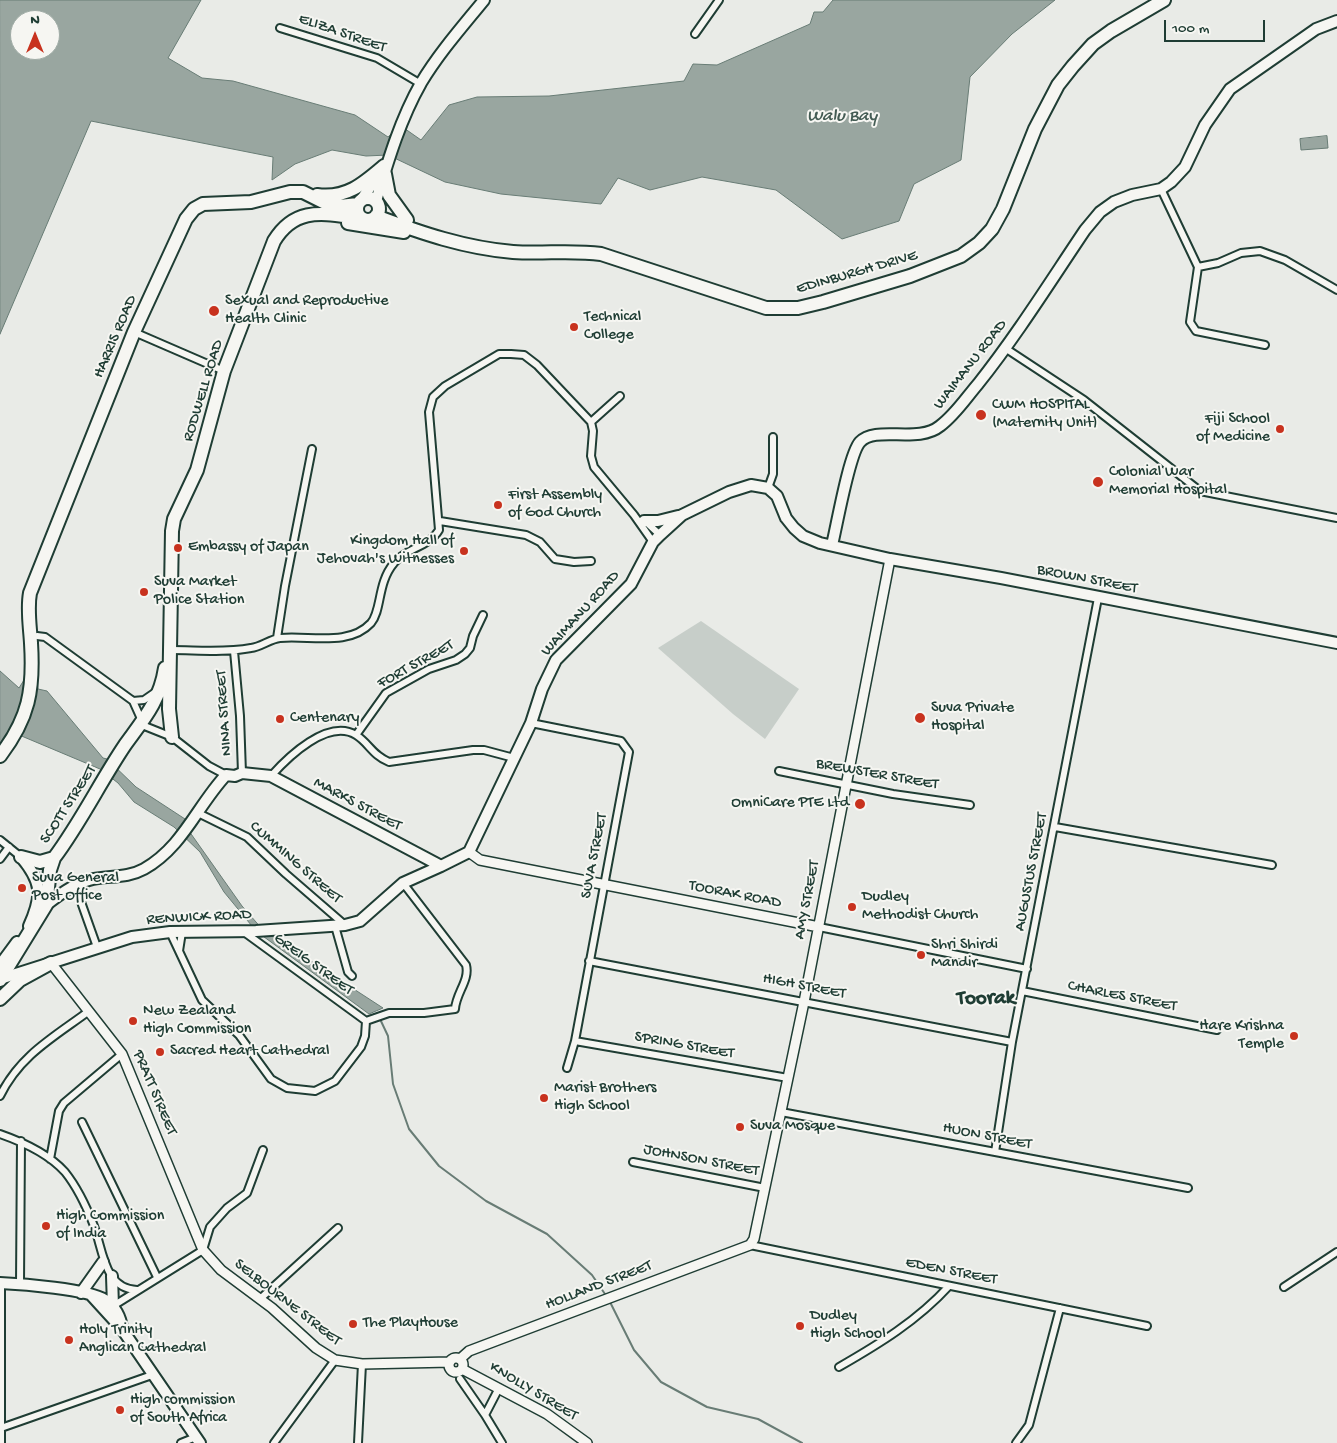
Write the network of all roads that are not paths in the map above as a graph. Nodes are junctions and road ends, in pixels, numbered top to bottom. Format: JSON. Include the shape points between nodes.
{"nodes":[{"id":1,"x":484,"y":0,"type":"edge"},
{"id":2,"x":719,"y":0,"type":"edge"},
{"id":3,"x":1164,"y":0,"type":"edge"},
{"id":4,"x":1337,"y":21,"type":"edge"},
{"id":5,"x":280,"y":28,"type":"dead end"},
{"id":6,"x":695,"y":34,"type":"dead end"},
{"id":7,"x":421,"y":84,"type":"junction"},
{"id":8,"x":385,"y":166,"type":"junction"},
{"id":9,"x":1161,"y":189,"type":"junction"},
{"id":10,"x":302,"y":192,"type":"junction"},
{"id":11,"x":360,"y":201,"type":"junction"},
{"id":12,"x":377,"y":208,"type":"junction"},
{"id":13,"x":306,"y":214,"type":"junction"},
{"id":14,"x":361,"y":218,"type":"junction"},
{"id":15,"x":407,"y":220,"type":"junction"},
{"id":16,"x":433,"y":237,"type":"junction"},
{"id":17,"x":1198,"y":266,"type":"junction"},
{"id":18,"x":1337,"y":290,"type":"edge"},
{"id":19,"x":134,"y":332,"type":"junction"},
{"id":20,"x":1265,"y":345,"type":"dead end"},
{"id":21,"x":1006,"y":348,"type":"junction"},
{"id":22,"x":224,"y":371,"type":"junction"},
{"id":23,"x":620,"y":396,"type":"dead end"},
{"id":24,"x":591,"y":422,"type":"junction"},
{"id":25,"x":773,"y":438,"type":"dead end"},
{"id":26,"x":312,"y":449,"type":"dead end"},
{"id":27,"x":768,"y":488,"type":"junction"},
{"id":28,"x":634,"y":515,"type":"junction"},
{"id":29,"x":682,"y":515,"type":"junction"},
{"id":30,"x":1337,"y":518,"type":"edge"},
{"id":31,"x":440,"y":521,"type":"junction"},
{"id":32,"x":644,"y":521,"type":"junction"},
{"id":33,"x":656,"y":538,"type":"junction"},
{"id":34,"x":832,"y":545,"type":"junction"},
{"id":35,"x":890,"y":559,"type":"junction"},
{"id":36,"x":591,"y":561,"type":"dead end"},
{"id":37,"x":1098,"y":598,"type":"junction"},
{"id":38,"x":483,"y":615,"type":"dead end"},
{"id":39,"x":277,"y":638,"type":"junction"},
{"id":40,"x":34,"y":639,"type":"junction"},
{"id":41,"x":1337,"y":643,"type":"edge"},
{"id":42,"x":171,"y":650,"type":"junction"},
{"id":43,"x":234,"y":650,"type":"junction"},
{"id":44,"x":160,"y":690,"type":"junction"},
{"id":45,"x":133,"y":701,"type":"junction"},
{"id":46,"x":531,"y":723,"type":"junction"},
{"id":47,"x":142,"y":724,"type":"junction"},
{"id":48,"x":356,"y":735,"type":"junction"},
{"id":49,"x":172,"y":737,"type":"junction"},
{"id":50,"x":0,"y":756,"type":"edge"},
{"id":51,"x":514,"y":758,"type":"junction"},
{"id":52,"x":779,"y":771,"type":"dead end"},
{"id":53,"x":242,"y":774,"type":"junction"},
{"id":54,"x":226,"y":775,"type":"junction"},
{"id":55,"x":271,"y":776,"type":"junction"},
{"id":56,"x":846,"y":784,"type":"junction"},
{"id":57,"x":970,"y":805,"type":"dead end"},
{"id":58,"x":196,"y":816,"type":"junction"},
{"id":59,"x":1055,"y":827,"type":"junction"},
{"id":60,"x":0,"y":840,"type":"edge"},
{"id":61,"x":9,"y":847,"type":"junction"},
{"id":62,"x":469,"y":852,"type":"junction"},
{"id":63,"x":21,"y":857,"type":"junction"},
{"id":64,"x":54,"y":858,"type":"junction"},
{"id":65,"x":0,"y":859,"type":"edge"},
{"id":66,"x":1272,"y":865,"type":"dead end"},
{"id":67,"x":441,"y":866,"type":"junction"},
{"id":68,"x":403,"y":883,"type":"junction"},
{"id":69,"x":75,"y":885,"type":"junction"},
{"id":70,"x":603,"y":885,"type":"junction"},
{"id":71,"x":46,"y":905,"type":"junction"},
{"id":72,"x":340,"y":926,"type":"junction"},
{"id":73,"x":819,"y":927,"type":"junction"},
{"id":74,"x":244,"y":931,"type":"junction"},
{"id":75,"x":170,"y":932,"type":"junction"},
{"id":76,"x":182,"y":932,"type":"junction"},
{"id":77,"x":97,"y":947,"type":"junction"},
{"id":78,"x":179,"y":952,"type":"junction"},
{"id":79,"x":590,"y":960,"type":"junction"},
{"id":80,"x":51,"y":963,"type":"junction"},
{"id":81,"x":0,"y":965,"type":"edge"},
{"id":82,"x":1027,"y":969,"type":"junction"},
{"id":83,"x":352,"y":976,"type":"dead end"},
{"id":84,"x":0,"y":979,"type":"edge"},
{"id":85,"x":1022,"y":991,"type":"junction"},
{"id":86,"x":0,"y":999,"type":"edge"},
{"id":87,"x":804,"y":1002,"type":"junction"},
{"id":88,"x":89,"y":1011,"type":"junction"},
{"id":89,"x":366,"y":1021,"type":"junction"},
{"id":90,"x":1217,"y":1030,"type":"dead end"},
{"id":91,"x":575,"y":1041,"type":"junction"},
{"id":92,"x":1012,"y":1042,"type":"junction"},
{"id":93,"x":122,"y":1054,"type":"junction"},
{"id":94,"x":567,"y":1068,"type":"dead end"},
{"id":95,"x":788,"y":1078,"type":"junction"},
{"id":96,"x":0,"y":1096,"type":"edge"},
{"id":97,"x":781,"y":1112,"type":"junction"},
{"id":98,"x":82,"y":1122,"type":"dead end"},
{"id":99,"x":0,"y":1134,"type":"edge"},
{"id":100,"x":21,"y":1141,"type":"junction"},
{"id":101,"x":263,"y":1150,"type":"dead end"},
{"id":102,"x":995,"y":1152,"type":"junction"},
{"id":103,"x":50,"y":1159,"type":"junction"},
{"id":104,"x":632,"y":1162,"type":"dead end"},
{"id":105,"x":765,"y":1188,"type":"junction"},
{"id":106,"x":1188,"y":1188,"type":"dead end"},
{"id":107,"x":338,"y":1228,"type":"dead end"},
{"id":108,"x":750,"y":1245,"type":"junction"},
{"id":109,"x":203,"y":1250,"type":"junction"},
{"id":110,"x":1337,"y":1252,"type":"edge"},
{"id":111,"x":103,"y":1262,"type":"junction"},
{"id":112,"x":112,"y":1276,"type":"junction"},
{"id":113,"x":156,"y":1277,"type":"junction"},
{"id":114,"x":1,"y":1283,"type":"edge"},
{"id":115,"x":20,"y":1284,"type":"junction"},
{"id":116,"x":949,"y":1286,"type":"junction"},
{"id":117,"x":1284,"y":1287,"type":"dead end"},
{"id":118,"x":137,"y":1290,"type":"junction"},
{"id":119,"x":86,"y":1294,"type":"junction"},
{"id":120,"x":260,"y":1299,"type":"junction"},
{"id":121,"x":113,"y":1306,"type":"junction"},
{"id":122,"x":1060,"y":1308,"type":"junction"},
{"id":123,"x":1147,"y":1326,"type":"dead end"},
{"id":124,"x":122,"y":1329,"type":"junction"},
{"id":125,"x":460,"y":1359,"type":"junction"},
{"id":126,"x":335,"y":1360,"type":"junction"},
{"id":127,"x":450,"y":1362,"type":"junction"},
{"id":128,"x":362,"y":1364,"type":"junction"},
{"id":129,"x":839,"y":1368,"type":"dead end"},
{"id":130,"x":462,"y":1369,"type":"junction"},
{"id":131,"x":152,"y":1375,"type":"junction"},
{"id":132,"x":460,"y":1379,"type":"dead end"},
{"id":133,"x":499,"y":1388,"type":"junction"},
{"id":134,"x":485,"y":1415,"type":"junction"},
{"id":135,"x":1,"y":1428,"type":"junction"},
{"id":136,"x":198,"y":1440,"type":"edge"},
{"id":137,"x":1,"y":1443,"type":"edge"},
{"id":138,"x":181,"y":1443,"type":"edge"},
{"id":139,"x":274,"y":1443,"type":"edge"},
{"id":140,"x":358,"y":1443,"type":"edge"},
{"id":141,"x":502,"y":1443,"type":"edge"},
{"id":142,"x":587,"y":1443,"type":"edge"},
{"id":143,"x":1016,"y":1443,"type":"edge"}],
"edges":[{"from":1,"to":7,"type":"main road"},
{"from":2,"to":6,"type":"street"},
{"from":3,"to":16,"type":"highway","name":"EDINBURGH DRIVE","via":[[1093,44],[1058,85],[1035,129],[992,229],[961,256],[910,276],[798,308],[766,308],[601,254],[513,252]]},
{"from":4,"to":9,"type":"main road","name":"WAIMANU ROAD","via":[[1308,34],[1230,89],[1205,125],[1186,167]]},
{"from":5,"to":7,"type":"street","name":"ELIZA STREET","via":[[377,58]]},
{"from":7,"to":8,"type":"main road"},
{"from":8,"to":10,"type":"highway","via":[[343,194],[331,197]]},
{"from":8,"to":11,"type":"main road"},
{"from":8,"to":12,"type":"main road"},
{"from":8,"to":15,"type":"highway","via":[[389,195]]},
{"from":9,"to":17,"type":"street"},
{"from":9,"to":21,"type":"main road","name":"WAIMANU ROAD","via":[[1132,195],[1100,212],[1084,230]]},
{"from":10,"to":11,"type":"highway","name":"HARRIS ROAD","via":[[329,205]]},
{"from":10,"to":19,"type":"highway","name":"HARRIS ROAD","via":[[277,193],[251,202],[203,204],[194,209],[178,235]]},
{"from":11,"to":12,"type":"highway","via":[[370,198]]},
{"from":11,"to":14,"type":"highway","via":[[357,211]]},
{"from":12,"to":14,"type":"highway","via":[[369,220]]},
{"from":12,"to":15,"type":"highway","name":"EDINBURGH DRIVE"},
{"from":12,"to":16,"type":"highway","name":"EDINBURGH DRIVE"},
{"from":13,"to":14,"type":"highway"},
{"from":13,"to":16,"type":"highway"},
{"from":13,"to":22,"type":"highway","name":"RODWELL ROAD","via":[[282,227],[274,241]]},
{"from":15,"to":16,"type":"highway","name":"EDINBURGH DRIVE"},
{"from":17,"to":18,"type":"street","via":[[1218,263],[1241,253],[1260,251],[1285,260]]},
{"from":17,"to":20,"type":"street","via":[[1190,322],[1196,331]]},
{"from":19,"to":22,"type":"street"},
{"from":19,"to":40,"type":"highway","name":"HARRIS ROAD","via":[[30,593],[28,608]]},
{"from":21,"to":30,"type":"street","via":[[1084,400],[1200,492]]},
{"from":21,"to":34,"type":"main road","name":"WAIMANU ROAD","via":[[955,413],[939,428],[922,435],[869,436],[860,442],[850,466]]},
{"from":22,"to":42,"type":"highway","name":"RODWELL ROAD","via":[[197,470],[173,525]]},
{"from":23,"to":24,"type":"street"},
{"from":24,"to":28,"type":"street","via":[[594,467]]},
{"from":24,"to":31,"type":"street","via":[[537,364],[524,355],[499,354],[445,386],[433,397],[429,412]]},
{"from":25,"to":27,"type":"street","via":[[773,474]]},
{"from":26,"to":39,"type":"street","via":[[284,586]]},
{"from":27,"to":29,"type":"main road","name":"WAIMANU ROAD","via":[[751,485]]},
{"from":27,"to":34,"type":"main road","via":[[777,496],[794,528],[803,536]]},
{"from":28,"to":32,"type":"street"},
{"from":28,"to":33,"type":"street"},
{"from":29,"to":32,"type":"main road"},
{"from":29,"to":33,"type":"main road","name":"WAIMANU ROAD"},
{"from":31,"to":36,"type":"street","via":[[526,535],[540,542],[555,559]]},
{"from":31,"to":39,"type":"street","via":[[436,535],[399,556],[390,567],[383,580],[372,622],[363,629],[350,636]]},
{"from":32,"to":33,"type":"street"},
{"from":33,"to":46,"type":"main road","name":"WAIMANU ROAD","via":[[631,584],[556,660]]},
{"from":34,"to":35,"type":"main road","name":"BROWN STREET"},
{"from":35,"to":37,"type":"main road","name":"BROWN STREET"},
{"from":35,"to":56,"type":"main road","name":"AMY STREET"},
{"from":37,"to":41,"type":"main road","name":"BROWN STREET"},
{"from":37,"to":59,"type":"street","name":"AUGUSTUS STREET"},
{"from":38,"to":48,"type":"street","name":"FORT STREET","via":[[465,654],[386,693]]},
{"from":39,"to":43,"type":"street","via":[[263,646]]},
{"from":40,"to":45,"type":"street","via":[[45,637]]},
{"from":40,"to":50,"type":"highway","name":"HARRIS ROAD","via":[[28,707],[16,736]]},
{"from":42,"to":43,"type":"street"},
{"from":42,"to":44,"type":"highway","name":"SCOTT STREET"},
{"from":42,"to":49,"type":"highway","via":[[169,709]]},
{"from":43,"to":53,"type":"street","name":"NINA STREET"},
{"from":44,"to":45,"type":"street","via":[[144,700]]},
{"from":44,"to":47,"type":"highway","name":"SCOTT STREET"},
{"from":45,"to":47,"type":"street"},
{"from":46,"to":51,"type":"main road","name":"WAIMANU ROAD"},
{"from":46,"to":70,"type":"street","name":"SUVA STREET","via":[[621,742],[629,752]]},
{"from":47,"to":49,"type":"street"},
{"from":47,"to":64,"type":"highway","name":"SCOTT STREET"},
{"from":48,"to":51,"type":"street","via":[[380,758],[389,762],[473,750]]},
{"from":48,"to":55,"type":"street","via":[[330,732],[316,737]]},
{"from":49,"to":54,"type":"street"},
{"from":51,"to":62,"type":"main road","name":"WAIMANU ROAD"},
{"from":52,"to":56,"type":"street","name":"BREWSTER STREET"},
{"from":53,"to":54,"type":"main road","name":"MARKS STREET"},
{"from":53,"to":55,"type":"main road","name":"MARKS STREET"},
{"from":54,"to":58,"type":"main road"},
{"from":55,"to":67,"type":"main road","name":"MARKS STREET"},
{"from":56,"to":57,"type":"street","name":"BREWSTER STREET"},
{"from":56,"to":73,"type":"main road","name":"AMY STREET"},
{"from":58,"to":69,"type":"main road","via":[[181,839],[164,856],[134,874]]},
{"from":58,"to":72,"type":"street","name":"CUMMING STREET","via":[[247,837]]},
{"from":59,"to":66,"type":"street"},
{"from":59,"to":82,"type":"street","name":"AUGUSTUS STREET"},
{"from":60,"to":61,"type":"street"},
{"from":61,"to":63,"type":"street"},
{"from":61,"to":65,"type":"street"},
{"from":62,"to":67,"type":"main road"},
{"from":62,"to":70,"type":"main road","name":"TOORAK ROAD","via":[[480,860]]},
{"from":63,"to":64,"type":"highway","via":[[40,862]]},
{"from":63,"to":81,"type":"main road","via":[[37,879],[37,899],[29,925]]},
{"from":64,"to":71,"type":"highway","name":"SCOTT STREET"},
{"from":67,"to":68,"type":"main road"},
{"from":68,"to":72,"type":"main road","via":[[360,921]]},
{"from":68,"to":89,"type":"street","via":[[466,965],[468,972],[455,1009],[424,1013],[389,1012]]},
{"from":69,"to":71,"type":"main road"},
{"from":69,"to":77,"type":"street"},
{"from":70,"to":73,"type":"main road","name":"TOORAK ROAD"},
{"from":70,"to":79,"type":"street","name":"SUVA STREET"},
{"from":71,"to":84,"type":"highway","name":"SCOTT STREET"},
{"from":72,"to":74,"type":"main road","name":"RENWICK ROAD"},
{"from":72,"to":83,"type":"street","via":[[348,972]]},
{"from":73,"to":82,"type":"street","name":"TOORAK ROAD"},
{"from":73,"to":87,"type":"main road","name":"AMY STREET"},
{"from":74,"to":76,"type":"main road","name":"RENWICK ROAD"},
{"from":74,"to":89,"type":"street","name":"GREIG STREET"},
{"from":75,"to":76,"type":"main road","name":"RENWICK ROAD"},
{"from":75,"to":77,"type":"main road","name":"RENWICK ROAD","via":[[132,937]]},
{"from":75,"to":78,"type":"street"},
{"from":76,"to":78,"type":"street"},
{"from":77,"to":80,"type":"main road","name":"RENWICK ROAD"},
{"from":78,"to":89,"type":"street","via":[[202,1000],[239,1035],[271,1079],[287,1088],[315,1091],[335,1081],[361,1047]]},
{"from":79,"to":87,"type":"street","name":"HIGH STREET"},
{"from":79,"to":91,"type":"street","name":"SUVA STREET"},
{"from":80,"to":84,"type":"main road","name":"RENWICK ROAD"},
{"from":80,"to":86,"type":"highway","via":[[20,980]]},
{"from":80,"to":88,"type":"main road","name":"PRATT STREET"},
{"from":82,"to":85,"type":"street","name":"AUGUSTUS STREET"},
{"from":85,"to":90,"type":"street","name":"CHARLES STREET"},
{"from":85,"to":92,"type":"street","name":"AUGUSTUS STREET"},
{"from":87,"to":92,"type":"street","name":"HIGH STREET"},
{"from":87,"to":95,"type":"main road","name":"AMY STREET"},
{"from":88,"to":93,"type":"main road","name":"PRATT STREET"},
{"from":88,"to":96,"type":"street","via":[[21,1062]]},
{"from":91,"to":94,"type":"street","name":"SUVA STREET"},
{"from":91,"to":95,"type":"street","name":"SPRING STREET"},
{"from":92,"to":102,"type":"street","name":"AUGUSTUS STREET"},
{"from":93,"to":103,"type":"street","via":[[64,1103],[59,1111]]},
{"from":93,"to":109,"type":"main road","name":"PRATT STREET"},
{"from":95,"to":97,"type":"main road","name":"AMY STREET"},
{"from":97,"to":102,"type":"street","name":"HUON STREET"},
{"from":97,"to":105,"type":"main road","name":"AMY STREET"},
{"from":98,"to":113,"type":"street"},
{"from":99,"to":100,"type":"street"},
{"from":100,"to":103,"type":"street"},
{"from":100,"to":115,"type":"street"},
{"from":101,"to":109,"type":"street","via":[[247,1193],[210,1227]]},
{"from":102,"to":106,"type":"street","name":"HUON STREET"},
{"from":103,"to":111,"type":"street","via":[[65,1173],[86,1208],[100,1243]]},
{"from":104,"to":105,"type":"street","name":"JOHNSON STREET"},
{"from":105,"to":108,"type":"main road","name":"AMY STREET"},
{"from":107,"to":120,"type":"street"},
{"from":108,"to":116,"type":"street","name":"EDEN STREET"},
{"from":108,"to":125,"type":"main road","name":"HOLLAND STREET","via":[[474,1349]]},
{"from":109,"to":113,"type":"street"},
{"from":109,"to":120,"type":"main road","name":"SELBOURNE STREET","via":[[221,1270]]},
{"from":110,"to":117,"type":"street"},
{"from":111,"to":112,"type":"street"},
{"from":111,"to":119,"type":"main road"},
{"from":112,"to":118,"type":"street","via":[[122,1287]]},
{"from":112,"to":121,"type":"main road"},
{"from":113,"to":118,"type":"street"},
{"from":114,"to":115,"type":"main road"},
{"from":114,"to":135,"type":"street"},
{"from":115,"to":119,"type":"main road"},
{"from":116,"to":122,"type":"street","name":"EDEN STREET"},
{"from":116,"to":129,"type":"street","via":[[904,1328]]},
{"from":118,"to":121,"type":"street"},
{"from":119,"to":121,"type":"main road","via":[[103,1298]]},
{"from":119,"to":124,"type":"main road"},
{"from":120,"to":126,"type":"main road","name":"SELBOURNE STREET","via":[[316,1348]]},
{"from":121,"to":124,"type":"main road"},
{"from":122,"to":123,"type":"street","name":"EDEN STREET"},
{"from":122,"to":143,"type":"street","via":[[1029,1425]]},
{"from":124,"to":131,"type":"main road"},
{"from":125,"to":127,"type":"main road"},
{"from":125,"to":130,"type":"main road","via":[[464,1365]]},
{"from":126,"to":128,"type":"main road","name":"SELBOURNE STREET"},
{"from":126,"to":139,"type":"street"},
{"from":127,"to":128,"type":"main road","name":"SELBOURNE STREET"},
{"from":127,"to":130,"type":"main road","via":[[454,1372]]},
{"from":128,"to":140,"type":"street"},
{"from":130,"to":133,"type":"main road","name":"KNOLLY STREET"},
{"from":131,"to":135,"type":"street"},
{"from":131,"to":136,"type":"main road"},
{"from":132,"to":134,"type":"street"},
{"from":133,"to":134,"type":"street"},
{"from":133,"to":142,"type":"main road","name":"KNOLLY STREET","via":[[547,1414]]},
{"from":134,"to":141,"type":"street"},
{"from":135,"to":137,"type":"street"},
{"from":136,"to":138,"type":"street"}]}
